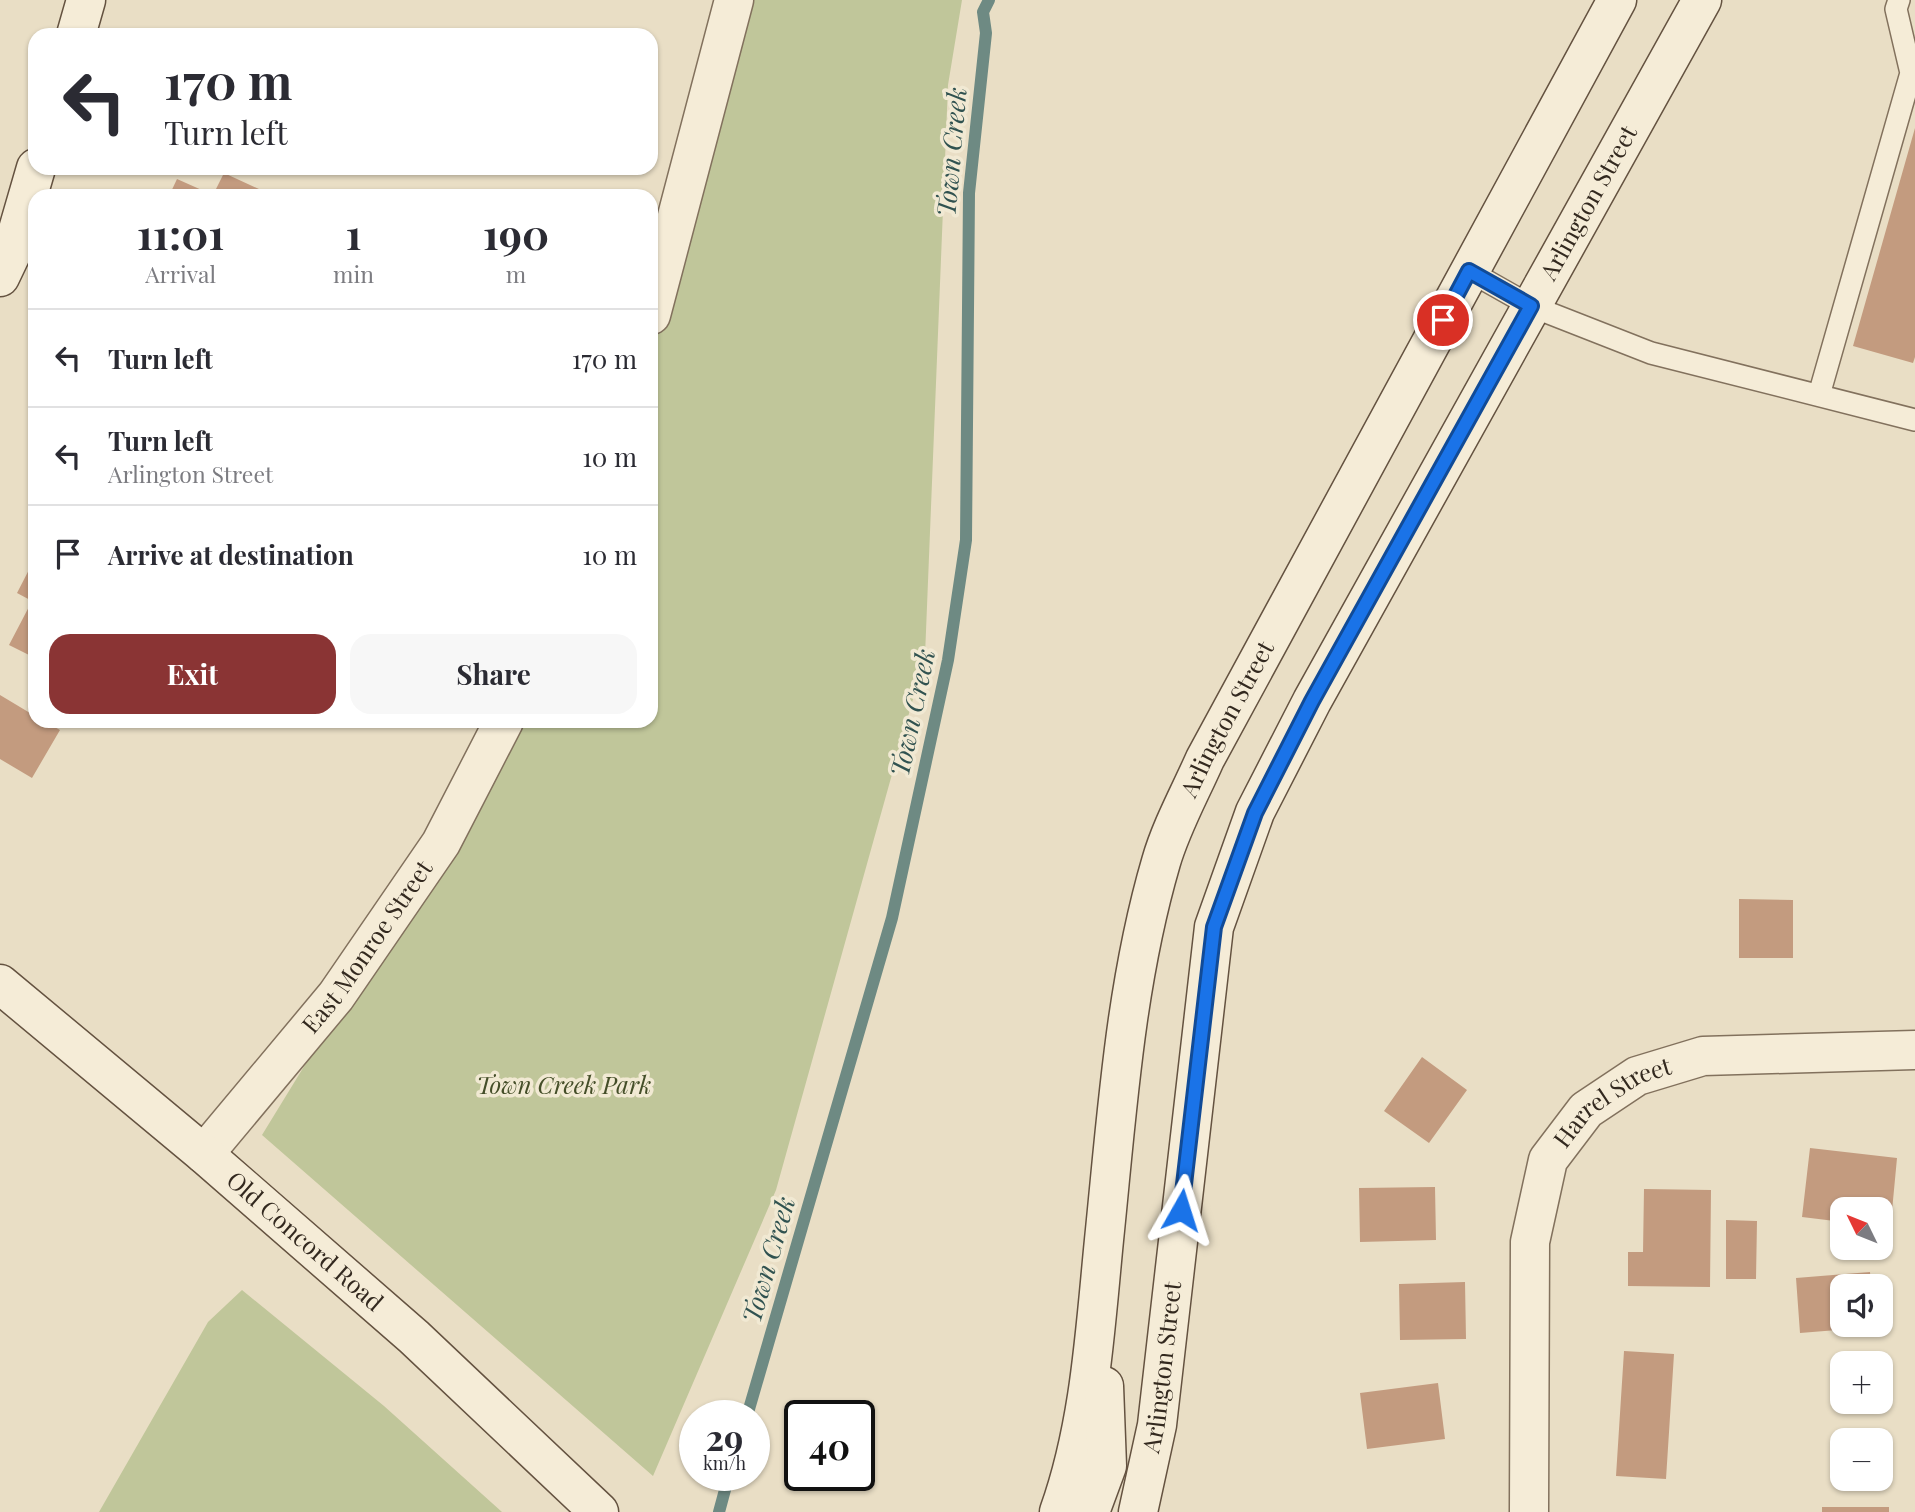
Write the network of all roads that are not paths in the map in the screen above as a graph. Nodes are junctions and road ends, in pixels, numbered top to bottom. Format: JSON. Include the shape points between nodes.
{"nodes":[{"id":1,"x":86,"y":0,"type":"edge"},
{"id":2,"x":734,"y":0,"type":"edge"},
{"id":3,"x":1617,"y":0,"type":"edge"},
{"id":4,"x":1702,"y":0,"type":"edge"},
{"id":5,"x":1899,"y":0,"type":"edge"},
{"id":6,"x":78,"y":28,"type":"edge"},
{"id":7,"x":28,"y":196,"type":"edge"},
{"id":8,"x":1469,"y":271,"type":"junction"},
{"id":9,"x":0,"y":277,"type":"edge"},
{"id":10,"x":658,"y":288,"type":"edge"},
{"id":11,"x":1531,"y":306,"type":"junction"},
{"id":12,"x":1819,"y":396,"type":"junction"},
{"id":13,"x":1915,"y":420,"type":"edge"},
{"id":14,"x":500,"y":728,"type":"edge"},
{"id":15,"x":0,"y":984,"type":"edge"},
{"id":16,"x":1915,"y":1050,"type":"edge"},
{"id":17,"x":204,"y":1154,"type":"junction"},
{"id":18,"x":1100,"y":1279,"type":"junction"},
{"id":19,"x":599,"y":1512,"type":"edge"},
{"id":20,"x":1059,"y":1512,"type":"edge"},
{"id":21,"x":1090,"y":1512,"type":"edge"},
{"id":22,"x":1138,"y":1512,"type":"edge"},
{"id":23,"x":1529,"y":1512,"type":"edge"}],
"edges":[{"from":1,"to":6,"type":"street"},
{"from":2,"to":10,"type":"street"},
{"from":3,"to":8,"type":"street","name":"Arlington Street"},
{"from":4,"to":11,"type":"street","name":"Arlington Street"},
{"from":5,"to":12,"type":"lane","via":[[1896,9],[1911,73]]},
{"from":7,"to":9,"type":"street"},
{"from":8,"to":11,"type":"lane"},
{"from":8,"to":18,"type":"street","name":"Arlington Street","via":[[1205,760],[1162,859],[1139,948],[1124,1048]]},
{"from":11,"to":12,"type":"lane","via":[[1651,353]]},
{"from":11,"to":22,"type":"street","name":"Arlington Street","via":[[1312,701],[1255,813],[1214,927],[1157,1425]]},
{"from":12,"to":13,"type":"lane"},
{"from":14,"to":17,"type":"street","name":"East Monroe Street","via":[[440,843],[336,996]]},
{"from":15,"to":17,"type":"street","name":"Old Concord Road"},
{"from":16,"to":23,"type":"street","name":"Harrel Street","via":[[1703,1056],[1637,1076],[1586,1110],[1548,1160],[1530,1242]]},
{"from":17,"to":19,"type":"street","name":"Old Concord Road","via":[[414,1337]]},
{"from":18,"to":20,"type":"street","name":"Arlington Street","via":[[1090,1381]]},
{"from":18,"to":21,"type":"street","via":[[1107,1466]]}]}
